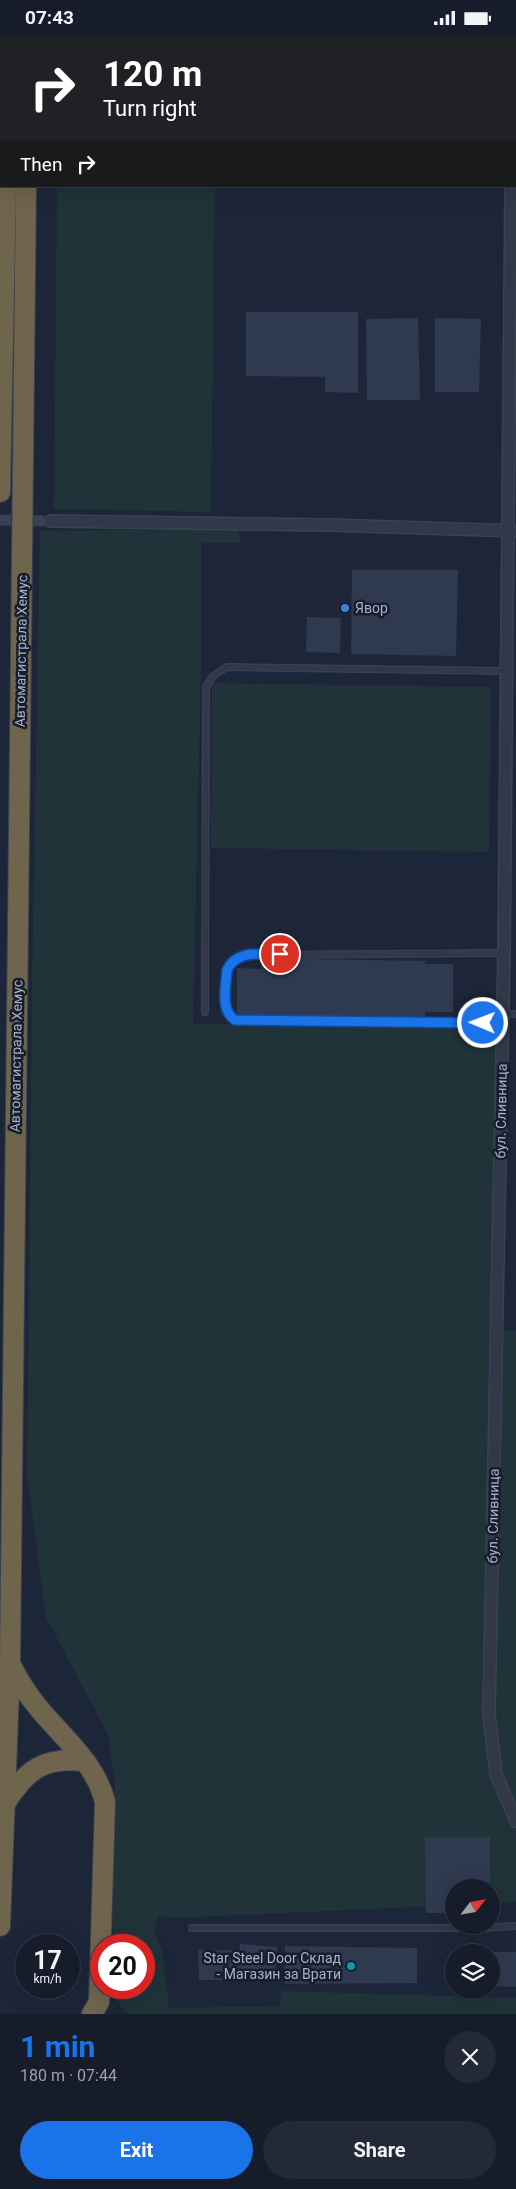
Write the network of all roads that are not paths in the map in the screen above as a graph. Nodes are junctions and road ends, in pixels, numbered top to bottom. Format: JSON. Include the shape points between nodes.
{"nodes":[{"id":1,"x":6,"y":187,"type":"edge"},
{"id":2,"x":26,"y":187,"type":"edge"},
{"id":3,"x":511,"y":187,"type":"edge"},
{"id":4,"x":0,"y":491,"type":"edge"},
{"id":5,"x":50,"y":521,"type":"tunnel mouth"},
{"id":6,"x":512,"y":531,"type":"edge"},
{"id":7,"x":507,"y":671,"type":"junction"},
{"id":8,"x":504,"y":953,"type":"junction"},
{"id":9,"x":205,"y":1012,"type":"dead end"},
{"id":10,"x":516,"y":1014,"type":"edge"},
{"id":11,"x":502,"y":1018,"type":"junction"},
{"id":12,"x":10,"y":1664,"type":"junction"},
{"id":13,"x":84,"y":1761,"type":"junction"},
{"id":14,"x":6,"y":1802,"type":"junction"},
{"id":15,"x":516,"y":1821,"type":"edge"},
{"id":16,"x":0,"y":1926,"type":"edge"},
{"id":17,"x":516,"y":1926,"type":"edge"},
{"id":18,"x":192,"y":1927,"type":"dead end"},
{"id":19,"x":99,"y":2010,"type":"edge"}],
"edges":[{"from":1,"to":4,"type":"highway"},
{"from":2,"to":12,"type":"highway","name":"Автомагистрала Хемус"},
{"from":3,"to":6,"type":"street","name":"бул. Сливница"},
{"from":5,"to":6,"type":"street"},
{"from":6,"to":7,"type":"street","name":"бул. Сливница"},
{"from":7,"to":8,"type":"street","name":"бул. Сливница"},
{"from":7,"to":9,"type":"lane","via":[[227,667],[213,676],[206,687]]},
{"from":8,"to":11,"type":"street","name":"бул. Сливница"},
{"from":8,"to":11,"type":"lane","via":[[243,955],[235,959],[227,970],[225,1010],[235,1020]]},
{"from":10,"to":11,"type":"lane"},
{"from":11,"to":15,"type":"street","name":"бул. Сливница","via":[[489,1714],[496,1775]]},
{"from":12,"to":13,"type":"highway","via":[[37,1706]]},
{"from":12,"to":14,"type":"highway","name":"Автомагистрала Хемус"},
{"from":13,"to":14,"type":"highway","via":[[53,1761],[34,1770],[17,1784]]},
{"from":13,"to":19,"type":"highway","via":[[102,1787],[105,1802]]},
{"from":14,"to":16,"type":"highway","name":"Автомагистрала Хемус"},
{"from":17,"to":18,"type":"lane"}]}
